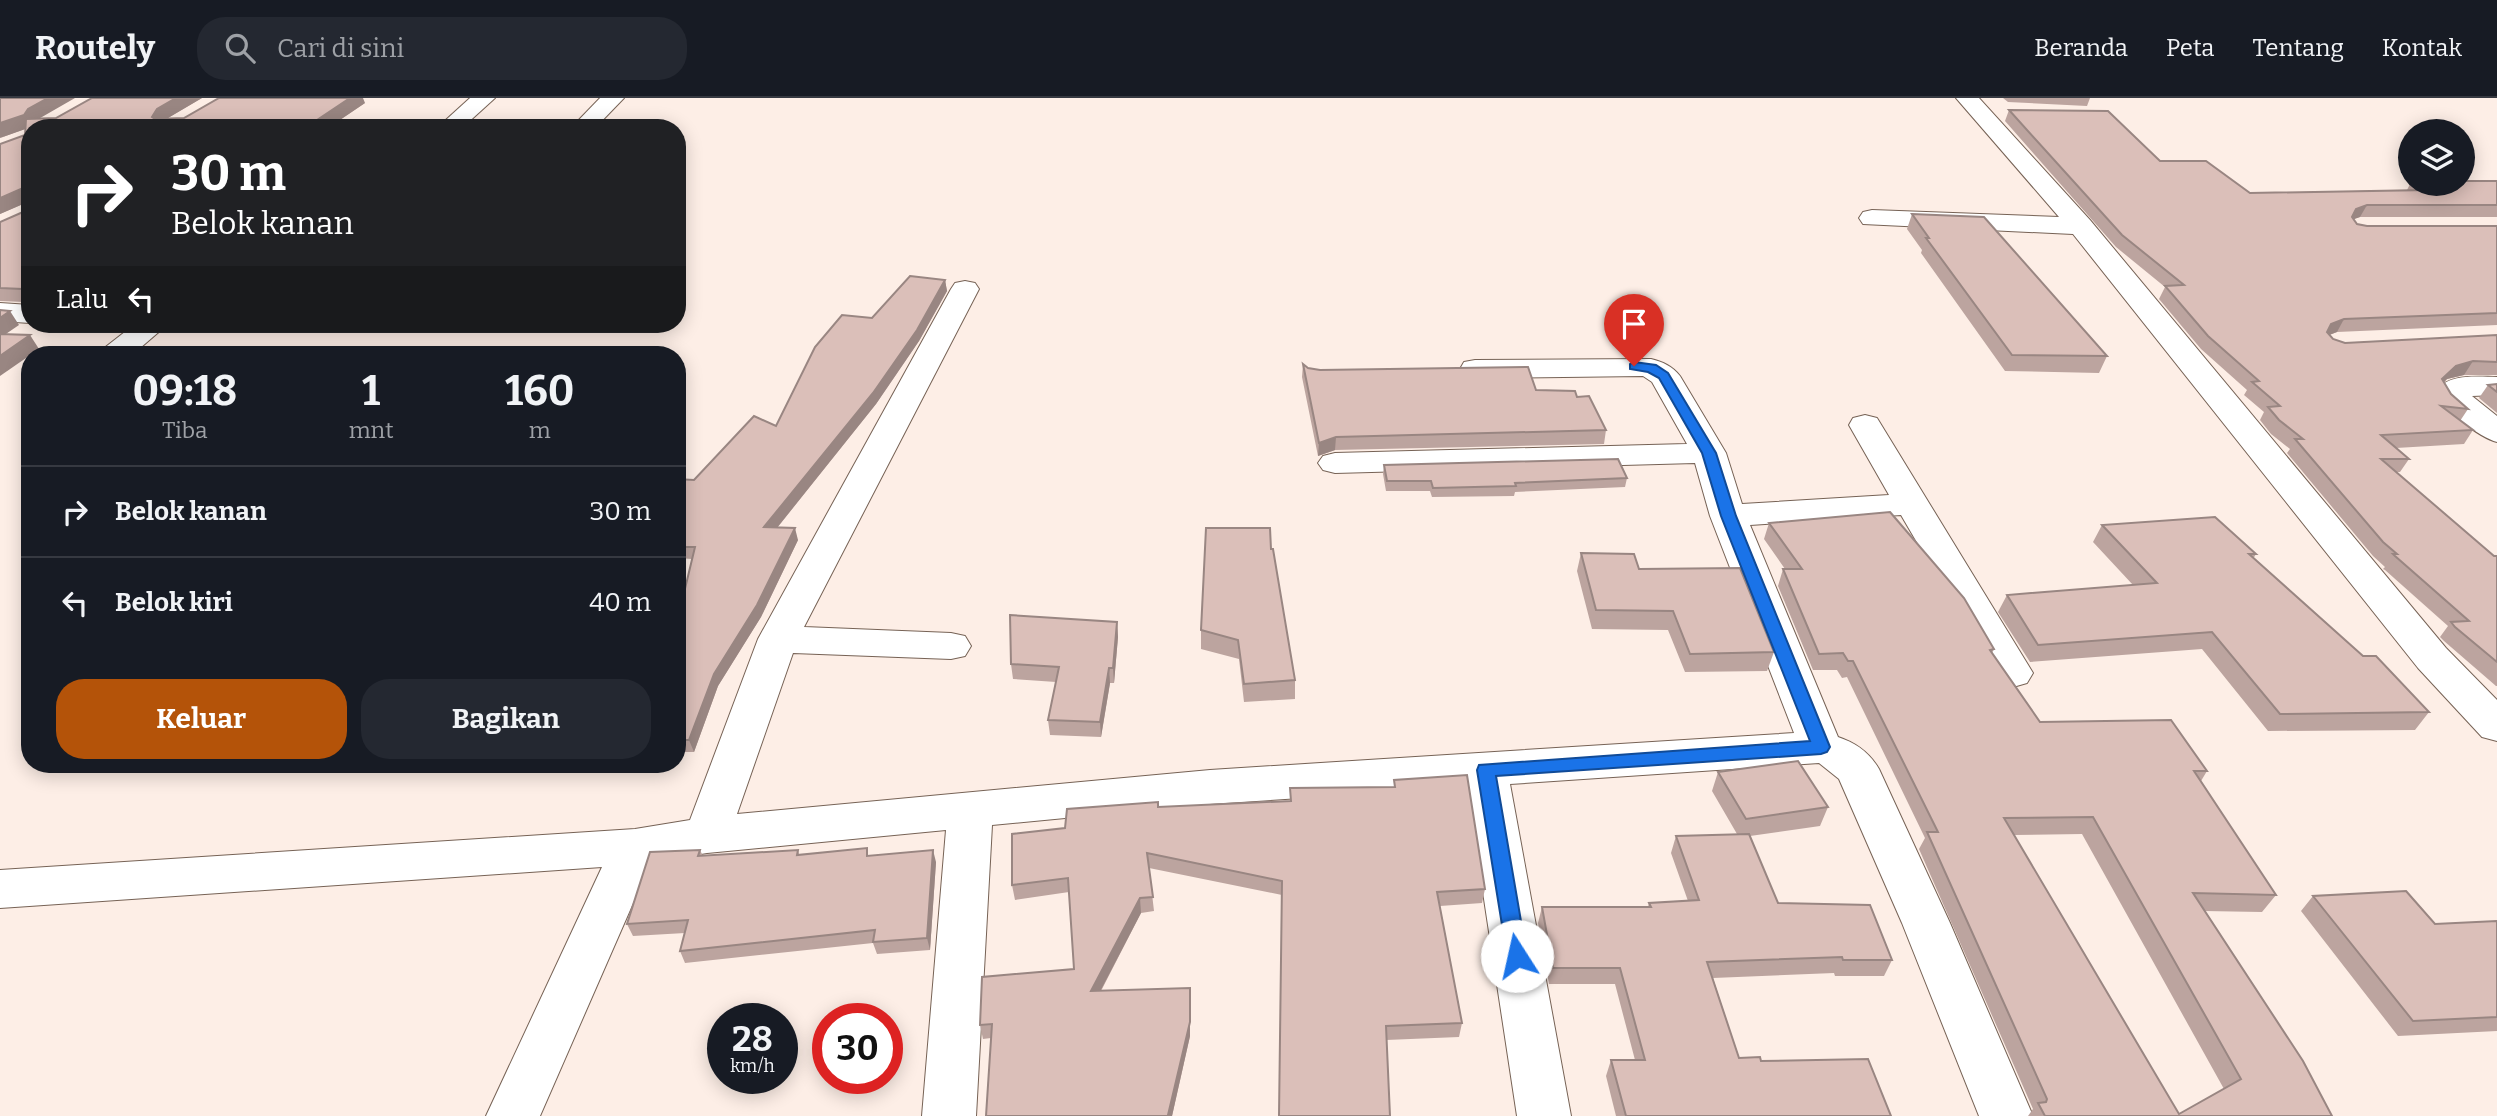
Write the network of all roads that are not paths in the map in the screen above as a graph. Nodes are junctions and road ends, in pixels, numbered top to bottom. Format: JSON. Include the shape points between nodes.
{"nodes":[{"id":1,"x":484,"y":98,"type":"edge"},
{"id":2,"x":613,"y":98,"type":"edge"},
{"id":3,"x":1984,"y":107,"type":"edge"},
{"id":4,"x":459,"y":119,"type":"edge"},
{"id":5,"x":591,"y":119,"type":"edge"},
{"id":6,"x":1872,"y":218,"type":"dead end"},
{"id":7,"x":2081,"y":226,"type":"junction"},
{"id":8,"x":965,"y":289,"type":"dead end"},
{"id":9,"x":0,"y":312,"type":"edge"},
{"id":10,"x":21,"y":313,"type":"edge"},
{"id":11,"x":142,"y":333,"type":"edge"},
{"id":12,"x":125,"y":346,"type":"edge"},
{"id":13,"x":1443,"y":370,"type":"edge"},
{"id":14,"x":2497,"y":386,"type":"edge"},
{"id":15,"x":1865,"y":425,"type":"dead end"},
{"id":16,"x":2497,"y":432,"type":"edge"},
{"id":17,"x":1709,"y":453,"type":"junction"},
{"id":18,"x":1335,"y":463,"type":"dead end"},
{"id":19,"x":1912,"y":504,"type":"junction"},
{"id":20,"x":1728,"y":516,"type":"junction"},
{"id":21,"x":778,"y":639,"type":"junction"},
{"id":22,"x":951,"y":646,"type":"dead end"},
{"id":23,"x":2013,"y":673,"type":"dead end"},
{"id":24,"x":2497,"y":726,"type":"edge"},
{"id":25,"x":1821,"y":747,"type":"junction"},
{"id":26,"x":1486,"y":770,"type":"junction"},
{"id":27,"x":970,"y":810,"type":"junction"},
{"id":28,"x":707,"y":835,"type":"junction"},
{"id":29,"x":635,"y":847,"type":"junction"},
{"id":30,"x":1,"y":891,"type":"edge"},
{"id":31,"x":513,"y":1116,"type":"edge"},
{"id":32,"x":949,"y":1116,"type":"edge"},
{"id":33,"x":1544,"y":1116,"type":"edge"},
{"id":34,"x":2006,"y":1116,"type":"edge"}],
"edges":[{"from":1,"to":4,"type":"street"},
{"from":2,"to":5,"type":"street"},
{"from":3,"to":7,"type":"street"},
{"from":6,"to":7,"type":"street"},
{"from":7,"to":24,"type":"street","via":[[2432,658]]},
{"from":8,"to":21,"type":"street"},
{"from":9,"to":10,"type":"street"},
{"from":11,"to":12,"type":"street"},
{"from":13,"to":17,"type":"street","via":[[1651,368],[1664,376]]},
{"from":14,"to":16,"type":"street","via":[[2452,391],[2453,397]]},
{"from":15,"to":19,"type":"street"},
{"from":17,"to":18,"type":"street"},
{"from":17,"to":20,"type":"street"},
{"from":19,"to":20,"type":"street"},
{"from":19,"to":23,"type":"street"},
{"from":20,"to":25,"type":"street"},
{"from":21,"to":22,"type":"street"},
{"from":21,"to":28,"type":"street"},
{"from":25,"to":26,"type":"street"},
{"from":25,"to":34,"type":"street","via":[[1838,753],[1857,769]]},
{"from":26,"to":27,"type":"street","via":[[1210,787]]},
{"from":26,"to":33,"type":"street"},
{"from":27,"to":28,"type":"street"},
{"from":27,"to":32,"type":"street"},
{"from":28,"to":29,"type":"street"},
{"from":29,"to":30,"type":"street"},
{"from":29,"to":31,"type":"street"}]}
